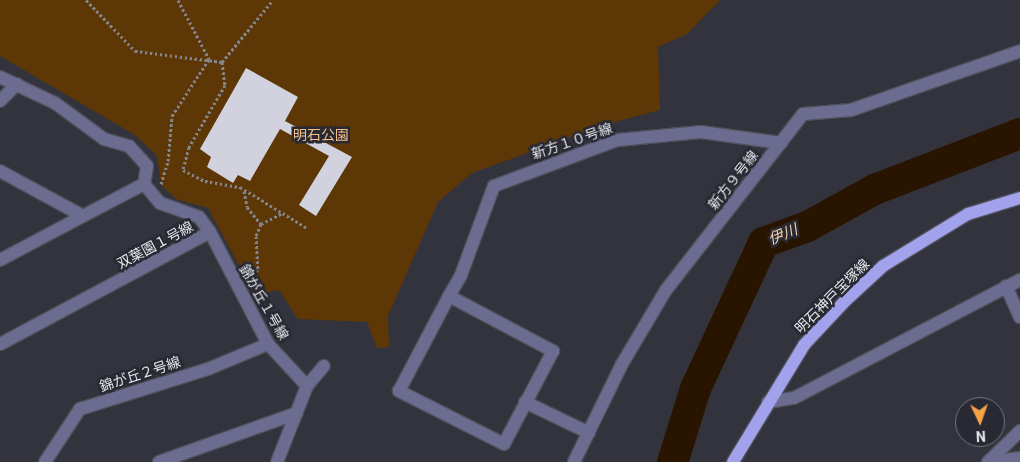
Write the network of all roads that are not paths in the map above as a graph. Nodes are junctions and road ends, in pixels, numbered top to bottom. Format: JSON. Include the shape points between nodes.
{"nodes":[{"id":1,"x":1020,"y":52,"type":"edge"},
{"id":2,"x":0,"y":77,"type":"edge"},
{"id":3,"x":17,"y":84,"type":"junction"},
{"id":4,"x":0,"y":101,"type":"edge"},
{"id":5,"x":781,"y":142,"type":"junction"},
{"id":6,"x":0,"y":171,"type":"edge"},
{"id":7,"x":144,"y":184,"type":"junction"},
{"id":8,"x":1020,"y":198,"type":"edge"},
{"id":9,"x":83,"y":216,"type":"junction"},
{"id":10,"x":210,"y":232,"type":"junction"},
{"id":11,"x":0,"y":260,"type":"edge"},
{"id":12,"x":1020,"y":280,"type":"edge"},
{"id":13,"x":1006,"y":286,"type":"junction"},
{"id":14,"x":449,"y":296,"type":"junction"},
{"id":15,"x":1020,"y":317,"type":"edge"},
{"id":16,"x":0,"y":344,"type":"edge"},
{"id":17,"x":268,"y":344,"type":"junction"},
{"id":18,"x":324,"y":366,"type":"dead end"},
{"id":19,"x":307,"y":386,"type":"junction"},
{"id":20,"x":525,"y":402,"type":"junction"},
{"id":21,"x":768,"y":402,"type":"junction"},
{"id":22,"x":297,"y":414,"type":"junction"},
{"id":23,"x":1020,"y":431,"type":"edge"},
{"id":24,"x":589,"y":433,"type":"junction"},
{"id":25,"x":1020,"y":458,"type":"edge"},
{"id":26,"x":45,"y":462,"type":"edge"},
{"id":27,"x":159,"y":462,"type":"edge"},
{"id":28,"x":277,"y":462,"type":"edge"},
{"id":29,"x":574,"y":462,"type":"edge"},
{"id":30,"x":733,"y":462,"type":"edge"},
{"id":31,"x":989,"y":462,"type":"edge"}],
"edges":[{"from":1,"to":5,"type":"street","name":"新方９号線","via":[[851,110],[803,114]]},
{"from":2,"to":3,"type":"street"},
{"from":3,"to":4,"type":"street"},
{"from":3,"to":7,"type":"street","via":[[55,103],[104,139],[129,146],[147,166]]},
{"from":5,"to":14,"type":"street","name":"新方１０号線","via":[[701,132],[618,140],[494,186],[461,275]]},
{"from":5,"to":24,"type":"street","name":"新方９号線","via":[[666,290],[622,364]]},
{"from":6,"to":9,"type":"street"},
{"from":7,"to":9,"type":"street"},
{"from":7,"to":10,"type":"street","name":"双葉園１号線","via":[[160,203],[199,217]]},
{"from":8,"to":21,"type":"main road","name":"明石神戸宝塚線","via":[[968,214],[883,266],[804,345]]},
{"from":9,"to":11,"type":"street"},
{"from":10,"to":16,"type":"street","name":"双葉園１号線"},
{"from":10,"to":17,"type":"street","name":"錦が丘１号線"},
{"from":12,"to":13,"type":"street"},
{"from":13,"to":15,"type":"street"},
{"from":13,"to":21,"type":"street","via":[[794,398]]},
{"from":14,"to":20,"type":"street","via":[[553,351]]},
{"from":14,"to":20,"type":"street","name":"新方１０号線","via":[[400,391],[504,444]]},
{"from":17,"to":19,"type":"street","name":"錦が丘１号線"},
{"from":17,"to":26,"type":"street","name":"錦が丘２号線","via":[[208,368],[80,409]]},
{"from":18,"to":19,"type":"street"},
{"from":19,"to":22,"type":"street"},
{"from":20,"to":24,"type":"street"},
{"from":21,"to":30,"type":"main road","name":"明石神戸宝塚線"},
{"from":22,"to":27,"type":"street"},
{"from":22,"to":28,"type":"street"},
{"from":23,"to":31,"type":"street"},
{"from":24,"to":29,"type":"street","name":"新方９号線"},
{"from":25,"to":31,"type":"street"}]}
